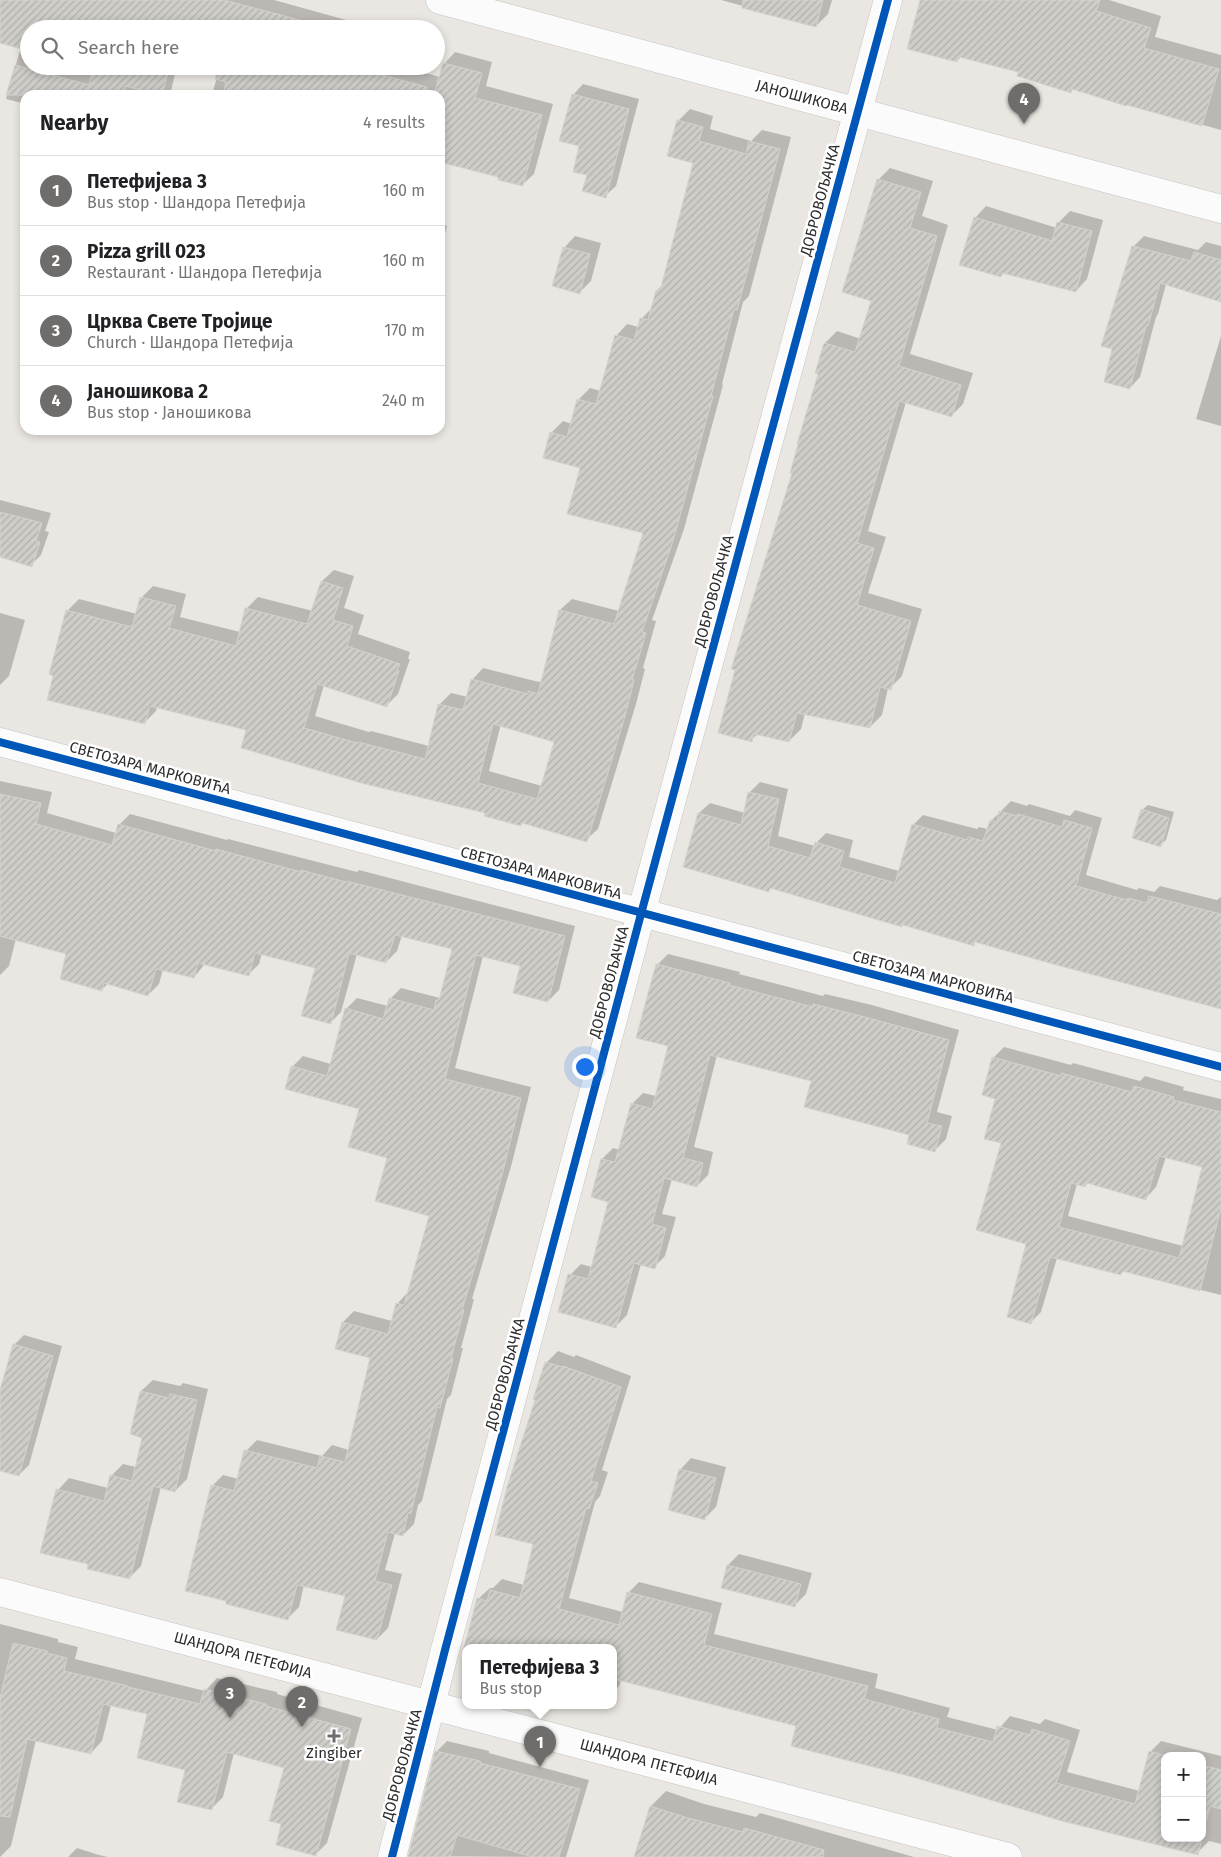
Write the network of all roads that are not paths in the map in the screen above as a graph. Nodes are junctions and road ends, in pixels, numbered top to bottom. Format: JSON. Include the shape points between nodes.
{"nodes":[{"id":1,"x":440,"y":0,"type":"edge"},
{"id":2,"x":888,"y":0,"type":"edge"},
{"id":3,"x":858,"y":112,"type":"junction"},
{"id":4,"x":1221,"y":209,"type":"edge"},
{"id":5,"x":0,"y":742,"type":"edge"},
{"id":6,"x":641,"y":914,"type":"junction"},
{"id":7,"x":1221,"y":1067,"type":"edge"},
{"id":8,"x":0,"y":1592,"type":"edge"},
{"id":9,"x":432,"y":1704,"type":"junction"},
{"id":10,"x":392,"y":1857,"type":"edge"},
{"id":11,"x":1008,"y":1857,"type":"edge"}],
"edges":[{"from":1,"to":3,"type":"street","name":"ЈАНОШИКОВА"},
{"from":2,"to":3,"type":"street","name":"ДОБРОВОЉАЧКА"},
{"from":3,"to":4,"type":"street","name":"ЈАНОШИКОВА"},
{"from":3,"to":6,"type":"street","name":"ДОБРОВОЉАЧКА"},
{"from":5,"to":6,"type":"street","name":"СВЕТОЗАРА МАРКОВИЋА"},
{"from":6,"to":7,"type":"street","name":"СВЕТОЗАРА МАРКОВИЋА"},
{"from":6,"to":9,"type":"street","name":"ДОБРОВОЉАЧКА"},
{"from":8,"to":9,"type":"street","name":"ШАНДОРА ПЕТЕФИЈА"},
{"from":9,"to":10,"type":"street","name":"ДОБРОВОЉАЧКА"},
{"from":9,"to":11,"type":"street","name":"ШАНДОРА ПЕТЕФИЈА"}]}
